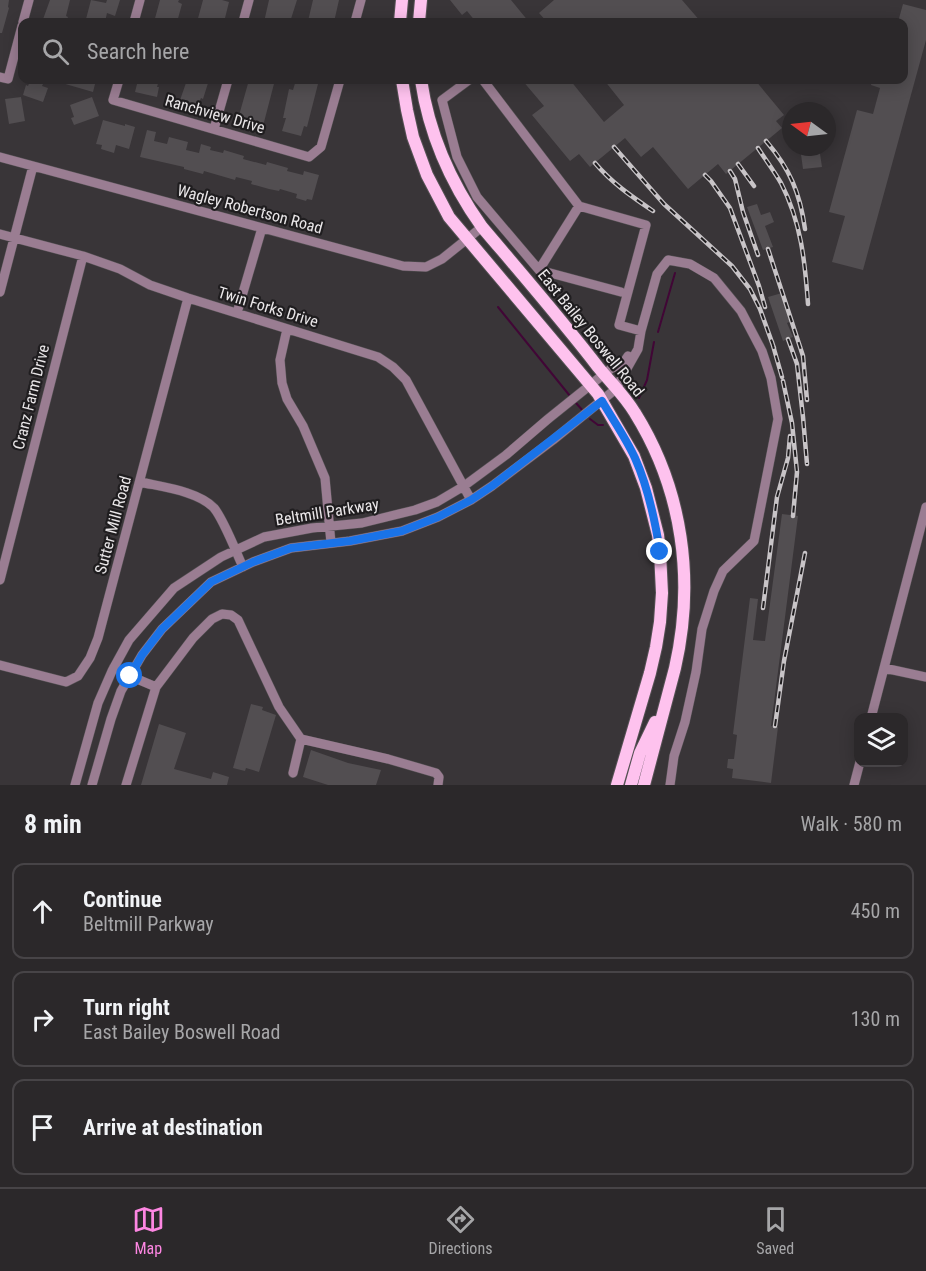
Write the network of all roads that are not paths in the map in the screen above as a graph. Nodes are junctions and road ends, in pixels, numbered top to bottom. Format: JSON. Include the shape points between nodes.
{"nodes":[{"id":1,"x":29,"y":0,"type":"edge"},
{"id":2,"x":140,"y":0,"type":"edge"},
{"id":3,"x":249,"y":0,"type":"edge"},
{"id":4,"x":361,"y":0,"type":"edge"},
{"id":5,"x":402,"y":0,"type":"edge"},
{"id":6,"x":421,"y":0,"type":"edge"},
{"id":7,"x":24,"y":18,"type":"edge"},
{"id":8,"x":135,"y":18,"type":"edge"},
{"id":9,"x":244,"y":18,"type":"edge"},
{"id":10,"x":356,"y":18,"type":"edge"},
{"id":11,"x":400,"y":18,"type":"edge"},
{"id":12,"x":419,"y":18,"type":"edge"},
{"id":13,"x":18,"y":42,"type":"edge"},
{"id":14,"x":0,"y":77,"type":"edge"},
{"id":15,"x":118,"y":84,"type":"edge"},
{"id":16,"x":227,"y":84,"type":"edge"},
{"id":17,"x":338,"y":84,"type":"edge"},
{"id":18,"x":403,"y":84,"type":"edge"},
{"id":19,"x":422,"y":84,"type":"edge"},
{"id":20,"x":464,"y":84,"type":"edge"},
{"id":21,"x":486,"y":84,"type":"edge"},
{"id":22,"x":214,"y":129,"type":"junction"},
{"id":23,"x":0,"y":158,"type":"edge"},
{"id":24,"x":33,"y":166,"type":"junction"},
{"id":25,"x":579,"y":206,"type":"junction"},
{"id":26,"x":482,"y":227,"type":"junction"},
{"id":27,"x":262,"y":228,"type":"junction"},
{"id":28,"x":0,"y":234,"type":"edge"},
{"id":29,"x":15,"y":238,"type":"junction"},
{"id":30,"x":467,"y":238,"type":"junction"},
{"id":31,"x":83,"y":256,"type":"junction"},
{"id":32,"x":539,"y":270,"type":"junction"},
{"id":33,"x":0,"y":292,"type":"edge"},
{"id":34,"x":621,"y":292,"type":"dead end"},
{"id":35,"x":188,"y":298,"type":"junction"},
{"id":36,"x":237,"y":313,"type":"junction"},
{"id":37,"x":287,"y":329,"type":"junction"},
{"id":38,"x":641,"y":331,"type":"junction"},
{"id":39,"x":604,"y":374,"type":"junction"},
{"id":40,"x":591,"y":385,"type":"junction"},
{"id":41,"x":617,"y":388,"type":"junction"},
{"id":42,"x":602,"y":401,"type":"junction"},
{"id":43,"x":140,"y":482,"type":"junction"},
{"id":44,"x":465,"y":486,"type":"junction"},
{"id":45,"x":471,"y":500,"type":"junction"},
{"id":46,"x":926,"y":507,"type":"edge"},
{"id":47,"x":330,"y":526,"type":"junction"},
{"id":48,"x":331,"y":543,"type":"junction"},
{"id":49,"x":236,"y":550,"type":"junction"},
{"id":50,"x":243,"y":567,"type":"junction"},
{"id":51,"x":0,"y":580,"type":"edge"},
{"id":52,"x":0,"y":665,"type":"edge"},
{"id":53,"x":114,"y":667,"type":"junction"},
{"id":54,"x":884,"y":668,"type":"junction"},
{"id":55,"x":130,"y":676,"type":"junction"},
{"id":56,"x":926,"y":677,"type":"edge"},
{"id":57,"x":647,"y":682,"type":"junction"},
{"id":58,"x":156,"y":687,"type":"junction"},
{"id":59,"x":668,"y":696,"type":"junction"},
{"id":60,"x":872,"y":713,"type":"edge"},
{"id":61,"x":301,"y":739,"type":"junction"},
{"id":62,"x":859,"y":767,"type":"edge"},
{"id":63,"x":293,"y":773,"type":"dead end"},
{"id":64,"x":75,"y":785,"type":"edge"},
{"id":65,"x":92,"y":785,"type":"edge"},
{"id":66,"x":126,"y":785,"type":"edge"},
{"id":67,"x":438,"y":785,"type":"edge"},
{"id":68,"x":618,"y":785,"type":"edge"},
{"id":69,"x":626,"y":785,"type":"edge"},
{"id":70,"x":631,"y":785,"type":"edge"},
{"id":71,"x":644,"y":785,"type":"edge"},
{"id":72,"x":670,"y":785,"type":"edge"},
{"id":73,"x":854,"y":785,"type":"edge"}],
"edges":[{"from":1,"to":7,"type":"street"},
{"from":2,"to":8,"type":"street"},
{"from":3,"to":9,"type":"street"},
{"from":4,"to":10,"type":"street"},
{"from":5,"to":11,"type":"main road"},
{"from":6,"to":12,"type":"main road"},
{"from":13,"to":14,"type":"street","via":[[8,79]]},
{"from":15,"to":22,"type":"street","name":"Ranchview Drive","via":[[113,100]]},
{"from":16,"to":22,"type":"street"},
{"from":17,"to":22,"type":"street","name":"Ranchview Drive","via":[[321,147],[309,157]]},
{"from":18,"to":30,"type":"main road","name":"East Bailey Boswell Road","via":[[413,138],[427,175],[449,217]]},
{"from":19,"to":26,"type":"main road","name":"East Bailey Boswell Road","via":[[443,160]]},
{"from":20,"to":32,"type":"street","via":[[442,100],[458,157],[477,197]]},
{"from":21,"to":25,"type":"street"},
{"from":23,"to":24,"type":"street","name":"Wagley Robertson Road"},
{"from":24,"to":27,"type":"street","name":"Wagley Robertson Road"},
{"from":24,"to":29,"type":"street"},
{"from":25,"to":32,"type":"street"},
{"from":25,"to":38,"type":"street","via":[[646,225],[619,325]]},
{"from":26,"to":30,"type":"street","name":"Wagley Robertson Road"},
{"from":26,"to":39,"type":"main road","name":"East Bailey Boswell Road"},
{"from":27,"to":30,"type":"street","name":"Wagley Robertson Road","via":[[414,268],[442,259]]},
{"from":27,"to":36,"type":"street"},
{"from":28,"to":29,"type":"street","name":"Twin Forks Drive"},
{"from":29,"to":31,"type":"street","name":"Twin Forks Drive"},
{"from":29,"to":33,"type":"street"},
{"from":30,"to":40,"type":"main road","name":"East Bailey Boswell Road"},
{"from":31,"to":35,"type":"street","name":"Twin Forks Drive"},
{"from":31,"to":51,"type":"street","name":"Cranz Farm Drive"},
{"from":32,"to":34,"type":"street"},
{"from":35,"to":36,"type":"street","name":"Twin Forks Drive"},
{"from":35,"to":43,"type":"street","name":"Sutter Mill Road"},
{"from":36,"to":37,"type":"street","name":"Twin Forks Drive"},
{"from":37,"to":44,"type":"street","name":"Twin Forks Drive","via":[[378,357],[393,367],[406,380]]},
{"from":37,"to":47,"type":"street","via":[[280,360],[282,383],[325,478]]},
{"from":38,"to":39,"type":"street","name":"Beltmill Parkway","via":[[622,365]]},
{"from":38,"to":41,"type":"street","via":[[638,349]]},
{"from":38,"to":72,"type":"street","via":[[657,274],[668,260],[690,264],[714,278],[741,311],[762,351],[778,419],[754,541],[723,571],[702,629]]},
{"from":39,"to":40,"type":"street","name":"Beltmill Parkway"},
{"from":39,"to":41,"type":"main road","name":"East Bailey Boswell Road"},
{"from":40,"to":42,"type":"main road","name":"East Bailey Boswell Road"},
{"from":40,"to":44,"type":"street","name":"Beltmill Parkway"},
{"from":41,"to":42,"type":"street","name":"Beltmill Parkway"},
{"from":41,"to":59,"type":"main road","name":"East Bailey Boswell Road","via":[[636,415],[660,463],[681,534],[684,611],[680,649]]},
{"from":42,"to":45,"type":"street","name":"Beltmill Parkway"},
{"from":42,"to":57,"type":"main road","name":"East Bailey Boswell Road","via":[[634,456],[658,535],[661,609]]},
{"from":43,"to":49,"type":"street","via":[[184,492],[214,508]]},
{"from":43,"to":52,"type":"street","name":"Sutter Mill Road","via":[[99,638],[78,676],[66,682]]},
{"from":44,"to":45,"type":"street","name":"Twin Forks Drive"},
{"from":44,"to":47,"type":"street","name":"Beltmill Parkway","via":[[415,510],[362,524]]},
{"from":45,"to":48,"type":"street","name":"Beltmill Parkway","via":[[402,531]]},
{"from":46,"to":54,"type":"street"},
{"from":47,"to":48,"type":"street"},
{"from":47,"to":49,"type":"street","name":"Beltmill Parkway","via":[[264,537]]},
{"from":48,"to":50,"type":"street","name":"Beltmill Parkway","via":[[291,548]]},
{"from":49,"to":50,"type":"street"},
{"from":49,"to":53,"type":"street","name":"Beltmill Parkway","via":[[174,588],[129,640]]},
{"from":50,"to":55,"type":"street","name":"Beltmill Parkway","via":[[211,582],[162,629]]},
{"from":53,"to":55,"type":"street"},
{"from":53,"to":64,"type":"street","name":"Beltmill Parkway","via":[[98,703]]},
{"from":54,"to":56,"type":"street"},
{"from":54,"to":60,"type":"street"},
{"from":55,"to":58,"type":"street"},
{"from":55,"to":65,"type":"street","name":"Beltmill Parkway","via":[[111,719]]},
{"from":57,"to":68,"type":"main road","name":"East Bailey Boswell Road"},
{"from":57,"to":69,"type":"main road","name":"East Bailey Boswell Road"},
{"from":58,"to":61,"type":"street","via":[[212,619],[231,615],[238,620],[279,707]]},
{"from":58,"to":66,"type":"street"},
{"from":59,"to":70,"type":"main road","name":"East Bailey Boswell Road","via":[[640,753]]},
{"from":59,"to":71,"type":"main road","name":"East Bailey Boswell Road"},
{"from":61,"to":63,"type":"street"},
{"from":61,"to":67,"type":"street","via":[[436,773]]},
{"from":62,"to":73,"type":"street"}]}
